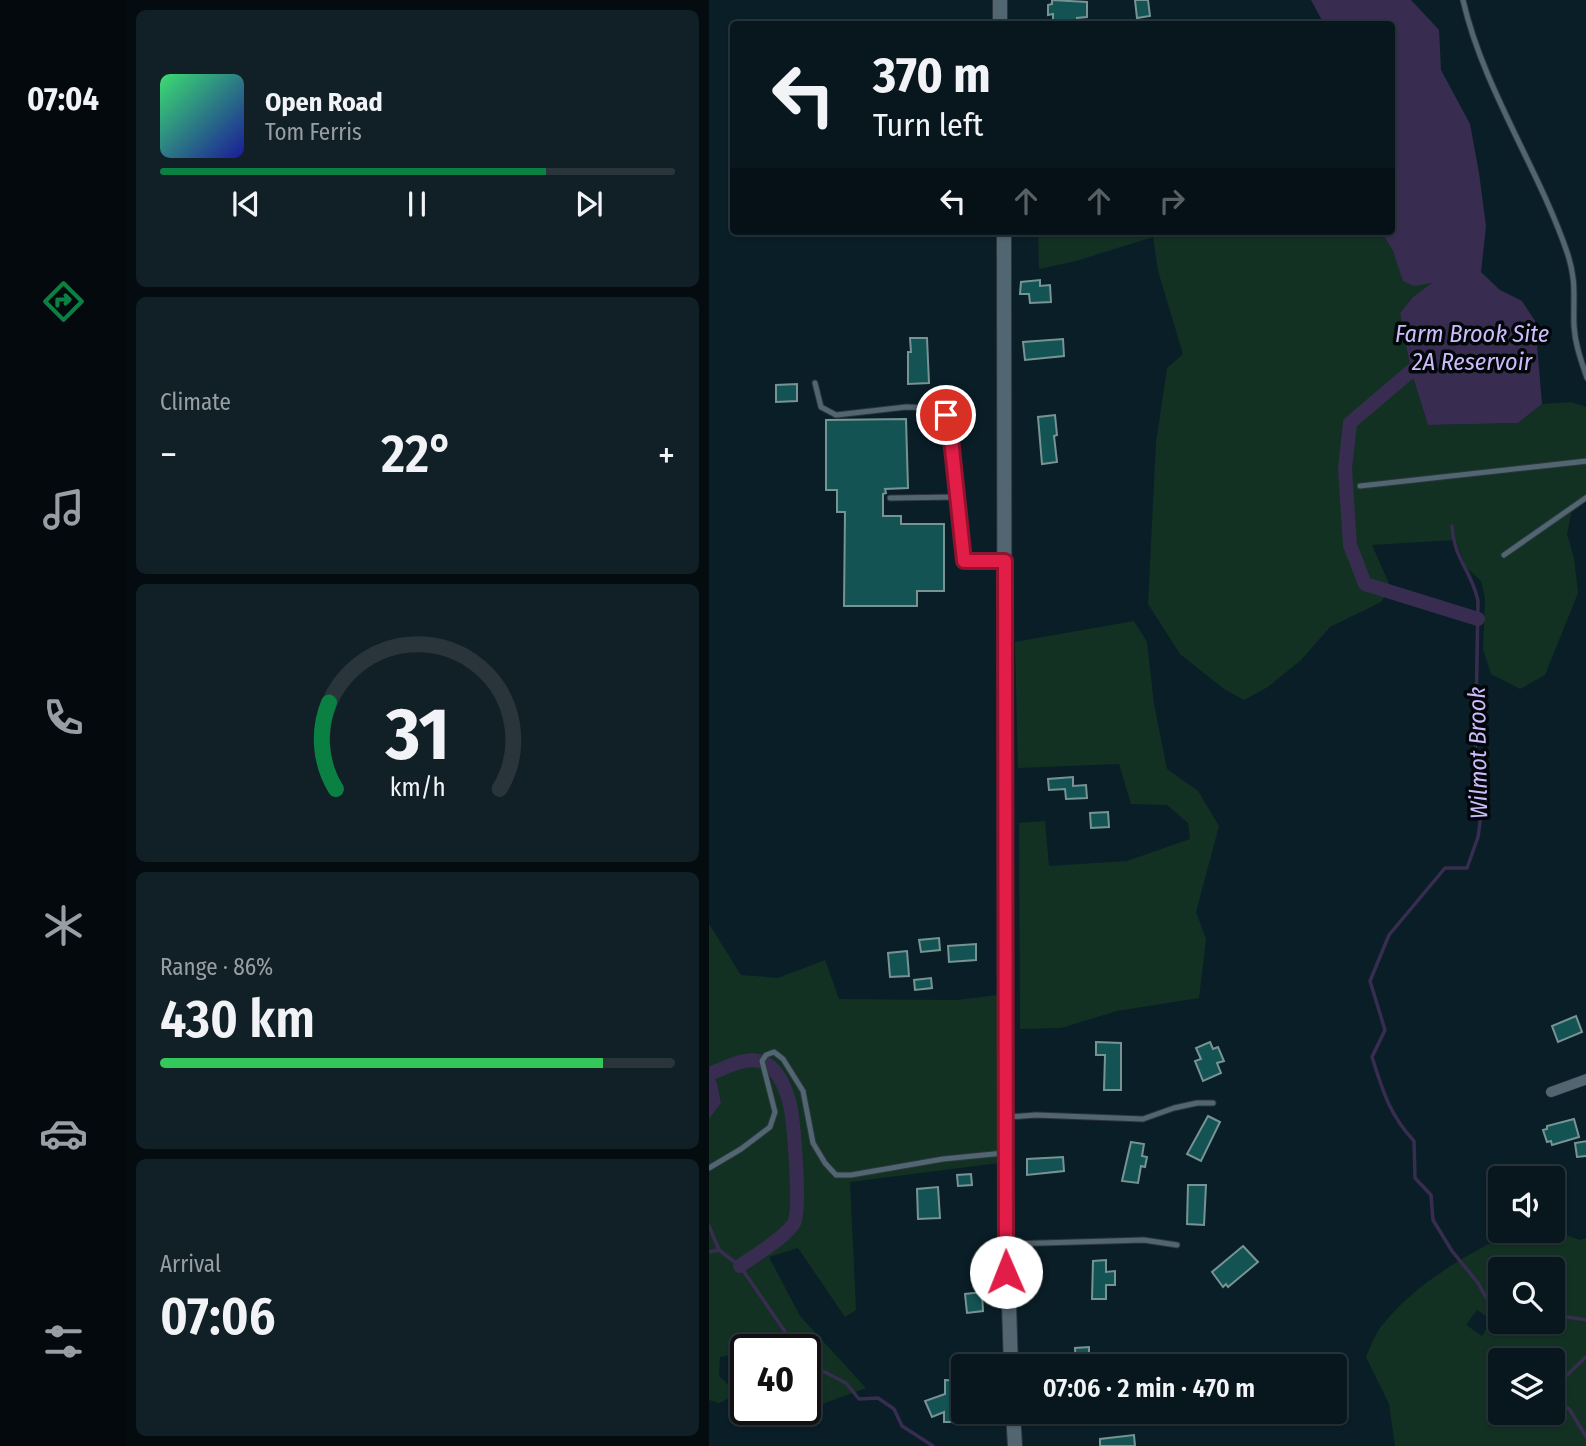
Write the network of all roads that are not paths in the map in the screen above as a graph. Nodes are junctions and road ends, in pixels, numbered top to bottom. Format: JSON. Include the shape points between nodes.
{"nodes":[{"id":1,"x":1000,"y":0,"type":"edge"},
{"id":2,"x":1463,"y":0,"type":"edge"},
{"id":3,"x":1000,"y":21,"type":"edge"},
{"id":4,"x":1004,"y":235,"type":"edge"},
{"id":5,"x":1586,"y":377,"type":"edge"},
{"id":6,"x":815,"y":383,"type":"dead end"},
{"id":7,"x":1586,"y":461,"type":"edge"},
{"id":8,"x":1360,"y":485,"type":"dead end"},
{"id":9,"x":957,"y":497,"type":"junction"},
{"id":10,"x":1586,"y":497,"type":"edge"},
{"id":11,"x":890,"y":498,"type":"dead end"},
{"id":12,"x":1504,"y":555,"type":"dead end"},
{"id":13,"x":1005,"y":561,"type":"junction"},
{"id":14,"x":1586,"y":1079,"type":"edge"},
{"id":15,"x":1551,"y":1092,"type":"dead end"},
{"id":16,"x":1213,"y":1103,"type":"dead end"},
{"id":17,"x":1005,"y":1118,"type":"junction"},
{"id":18,"x":1005,"y":1153,"type":"junction"},
{"id":19,"x":709,"y":1168,"type":"edge"},
{"id":20,"x":1006,"y":1244,"type":"junction"},
{"id":21,"x":1177,"y":1245,"type":"dead end"},
{"id":22,"x":1010,"y":1354,"type":"edge"},
{"id":23,"x":1014,"y":1424,"type":"edge"},
{"id":24,"x":1015,"y":1446,"type":"edge"}],
"edges":[{"from":1,"to":3,"type":"street"},
{"from":2,"to":5,"type":"lane","via":[[1499,102],[1534,171],[1568,255],[1575,281],[1574,325]]},
{"from":4,"to":13,"type":"street"},
{"from":6,"to":9,"type":"lane","via":[[821,407],[836,415],[906,407],[934,408],[946,415]]},
{"from":7,"to":8,"type":"lane"},
{"from":9,"to":11,"type":"lane"},
{"from":9,"to":13,"type":"lane","via":[[964,561]]},
{"from":10,"to":12,"type":"lane"},
{"from":13,"to":17,"type":"street"},
{"from":14,"to":15,"type":"street"},
{"from":16,"to":17,"type":"lane","via":[[1174,1108],[1143,1119]]},
{"from":17,"to":18,"type":"street"},
{"from":18,"to":19,"type":"lane","via":[[836,1175],[813,1143],[803,1091],[774,1052],[762,1061],[775,1112],[770,1127]]},
{"from":18,"to":20,"type":"street"},
{"from":20,"to":21,"type":"lane","via":[[1144,1240]]},
{"from":20,"to":22,"type":"street"},
{"from":23,"to":24,"type":"street"}]}
